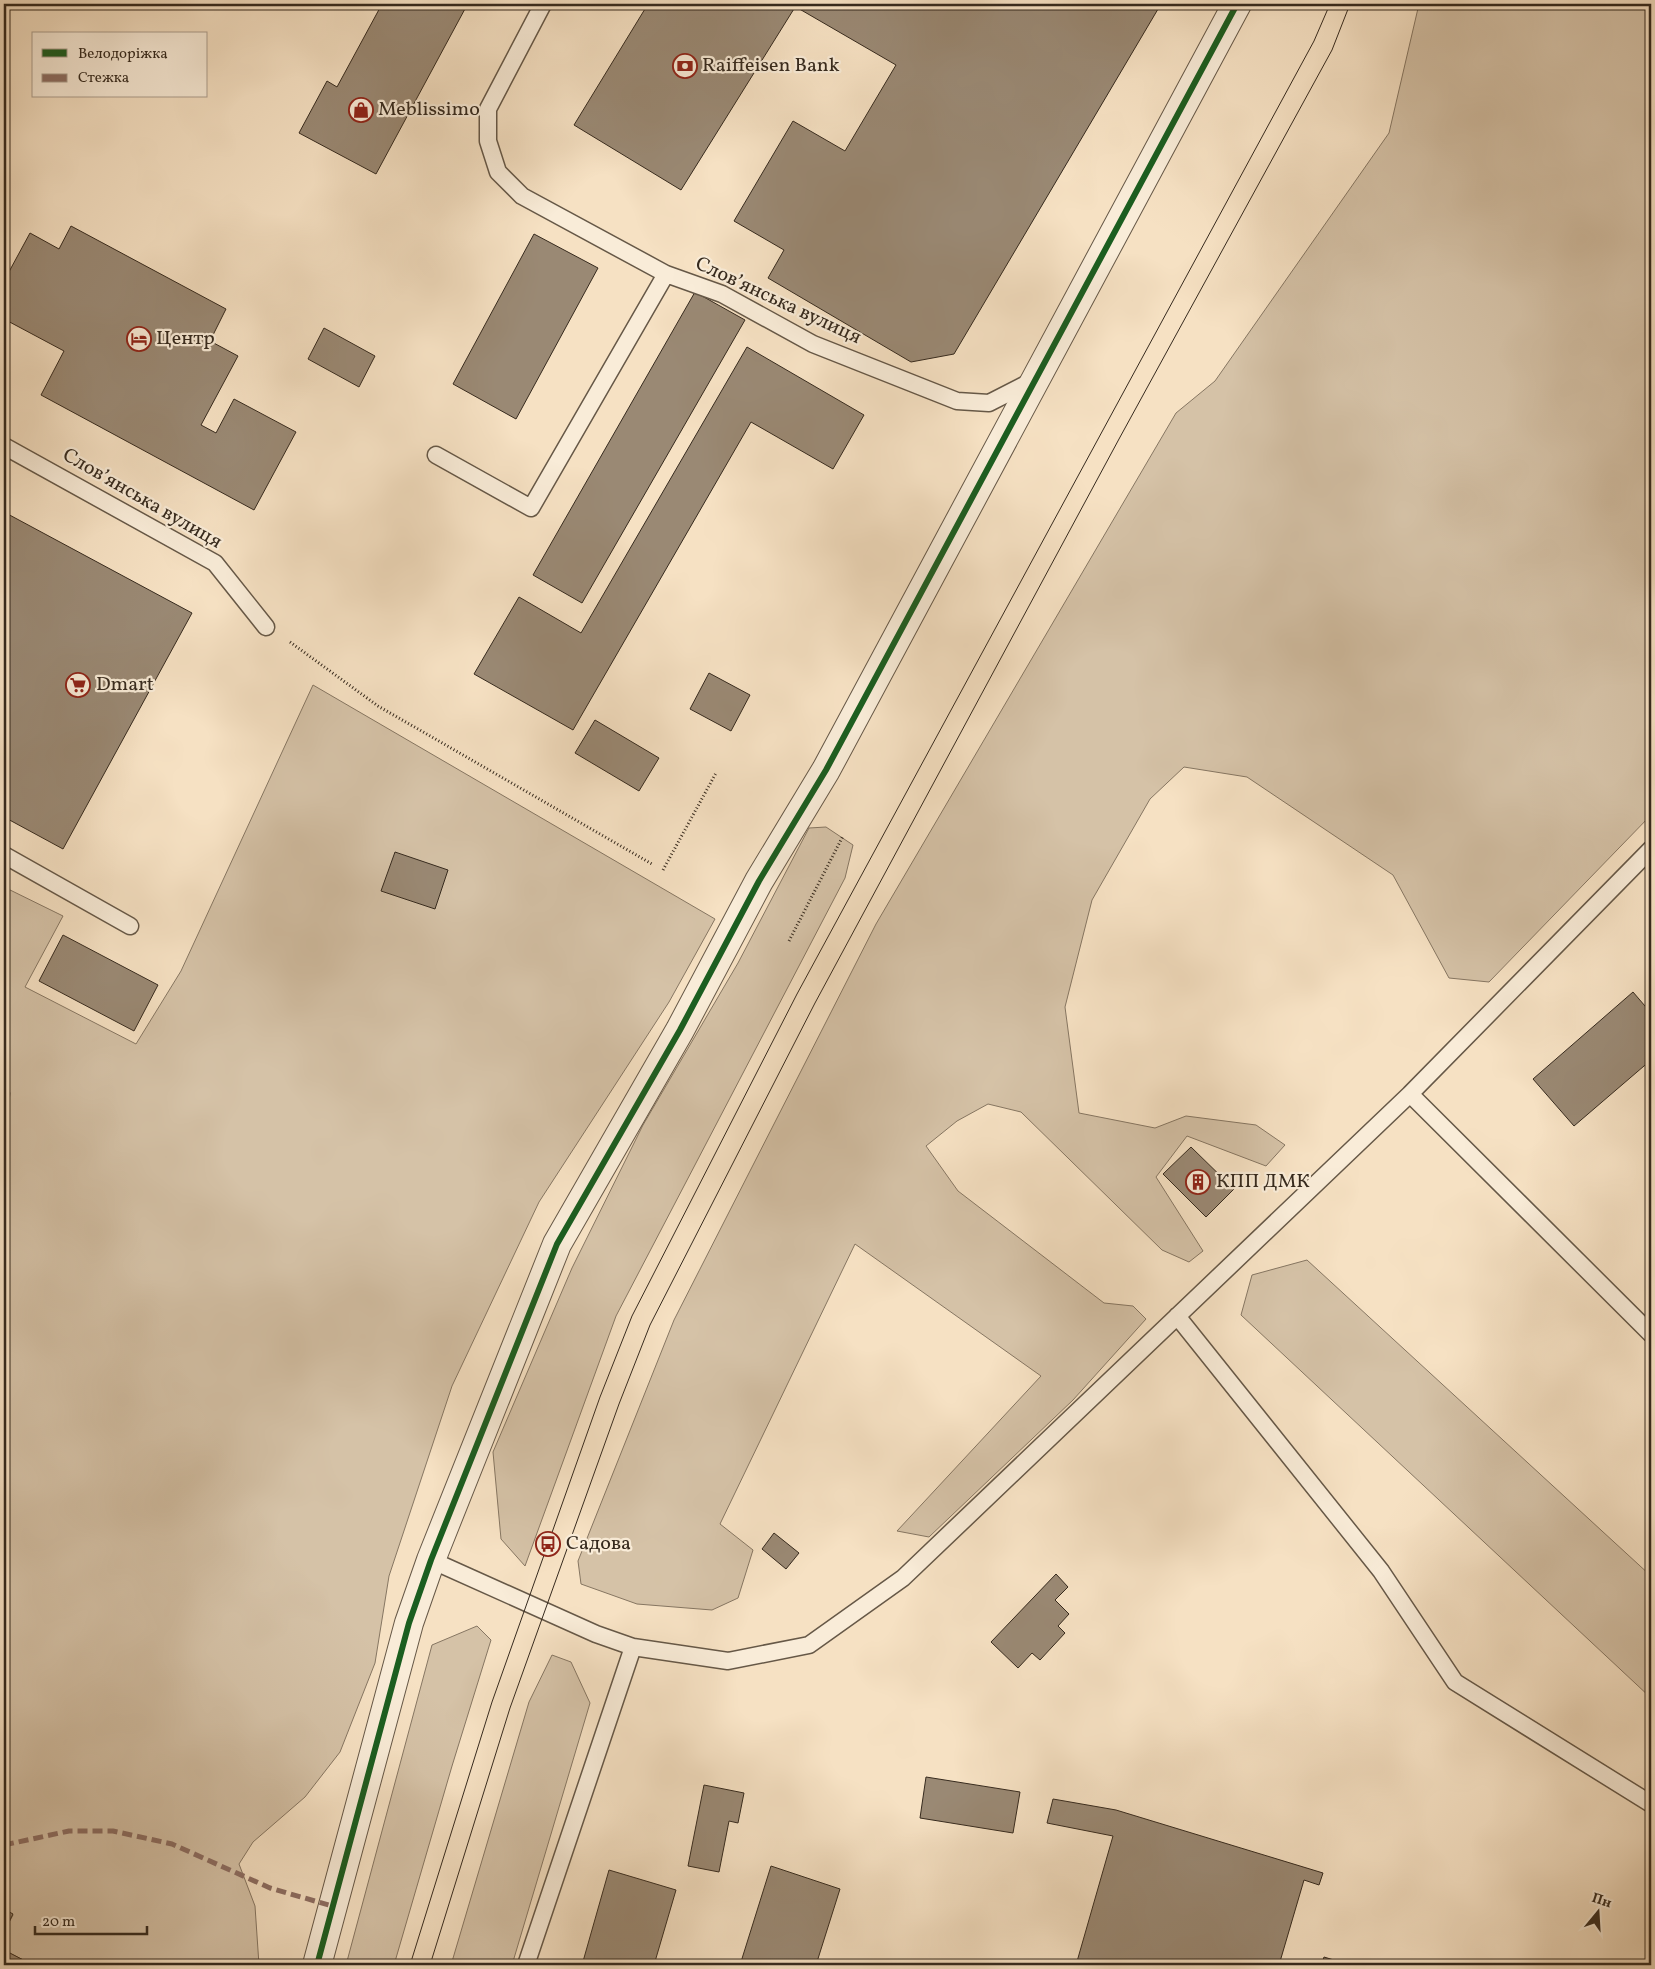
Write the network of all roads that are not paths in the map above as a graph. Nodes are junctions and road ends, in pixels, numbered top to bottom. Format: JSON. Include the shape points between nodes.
{"nodes":[{"id":1,"x":543,"y":4,"type":"edge"},
{"id":2,"x":1230,"y":9,"type":"edge"},
{"id":3,"x":666,"y":274,"type":"junction"},
{"id":4,"x":1038,"y":378,"type":"junction"},
{"id":5,"x":4,"y":446,"type":"edge"},
{"id":6,"x":436,"y":456,"type":"dead end"},
{"id":7,"x":266,"y":626,"type":"road end"},
{"id":8,"x":1651,"y":849,"type":"edge"},
{"id":9,"x":4,"y":855,"type":"edge"},
{"id":10,"x":130,"y":926,"type":"dead end"},
{"id":11,"x":1410,"y":1094,"type":"junction"},
{"id":12,"x":1177,"y":1316,"type":"junction"},
{"id":13,"x":1651,"y":1334,"type":"edge"},
{"id":14,"x":431,"y":1560,"type":"junction"},
{"id":15,"x":633,"y":1647,"type":"junction"},
{"id":16,"x":1651,"y":1804,"type":"edge"},
{"id":17,"x":316,"y":1965,"type":"edge"},
{"id":18,"x":526,"y":1965,"type":"edge"}],
"edges":[{"from":1,"to":3,"type":"lane","name":"Словʼянська вулиця","via":[[488,109],[488,142],[498,172],[522,196]]},
{"from":2,"to":4,"type":"street"},
{"from":3,"to":4,"type":"lane","name":"Словʼянська вулиця","via":[[722,294],[812,344],[956,401],[989,403]]},
{"from":3,"to":6,"type":"lane","name":"Словʼянська вулиця","via":[[531,508]]},
{"from":4,"to":14,"type":"street","via":[[826,770],[759,881],[680,1030],[557,1244]]},
{"from":5,"to":7,"type":"lane","name":"Словʼянська вулиця","via":[[215,563]]},
{"from":8,"to":11,"type":"lane"},
{"from":9,"to":10,"type":"lane"},
{"from":11,"to":12,"type":"lane"},
{"from":11,"to":13,"type":"lane"},
{"from":12,"to":15,"type":"lane","via":[[903,1578],[809,1645],[728,1661]]},
{"from":12,"to":16,"type":"lane","via":[[1381,1571],[1455,1682]]},
{"from":14,"to":15,"type":"lane","via":[[596,1634]]},
{"from":14,"to":17,"type":"street","via":[[409,1624]]},
{"from":15,"to":18,"type":"lane"}]}
